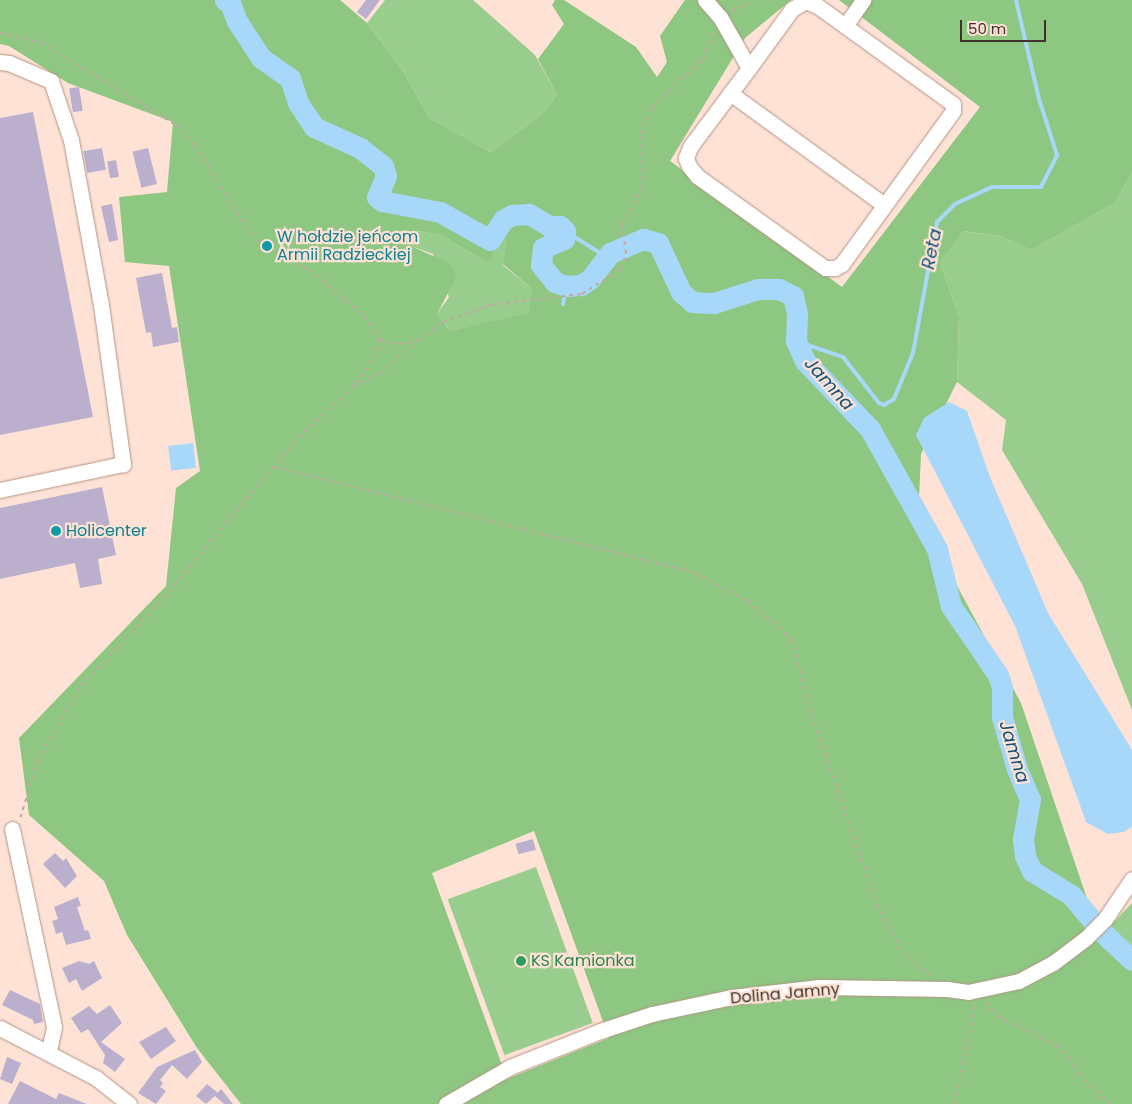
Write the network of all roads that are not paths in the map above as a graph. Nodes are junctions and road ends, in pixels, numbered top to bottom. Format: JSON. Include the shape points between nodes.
{"nodes":[{"id":1,"x":705,"y":0,"type":"edge"},
{"id":2,"x":863,"y":0,"type":"edge"},
{"id":3,"x":821,"y":3,"type":"edge"},
{"id":4,"x":845,"y":26,"type":"junction"},
{"id":5,"x":0,"y":62,"type":"edge"},
{"id":6,"x":749,"y":68,"type":"junction"},
{"id":7,"x":730,"y":93,"type":"junction"},
{"id":8,"x":884,"y":205,"type":"junction"},
{"id":9,"x":0,"y":490,"type":"edge"},
{"id":10,"x":12,"y":829,"type":"road end"},
{"id":11,"x":1132,"y":880,"type":"edge"},
{"id":12,"x":0,"y":1028,"type":"edge"},
{"id":13,"x":49,"y":1052,"type":"junction"},
{"id":14,"x":129,"y":1104,"type":"edge"},
{"id":15,"x":446,"y":1104,"type":"edge"}],
"edges":[{"from":1,"to":6,"type":"street","via":[[720,17]]},
{"from":2,"to":4,"type":"street"},
{"from":3,"to":4,"type":"street"},
{"from":3,"to":6,"type":"street","via":[[806,1],[792,9]]},
{"from":4,"to":8,"type":"street","via":[[953,104],[953,111]]},
{"from":5,"to":9,"type":"street","via":[[51,82],[71,140],[102,305],[123,464]]},
{"from":6,"to":7,"type":"street"},
{"from":7,"to":8,"type":"street"},
{"from":7,"to":8,"type":"street","via":[[690,147],[686,158],[697,176],[825,268],[842,264]]},
{"from":10,"to":13,"type":"street","via":[[54,1027]]},
{"from":11,"to":15,"type":"street","name":"Dolina Jamny","via":[[1105,919],[1053,963],[1019,981],[980,991],[819,987],[732,998],[652,1014],[510,1067]]},
{"from":12,"to":13,"type":"street"},
{"from":13,"to":14,"type":"street","via":[[96,1078]]}]}
